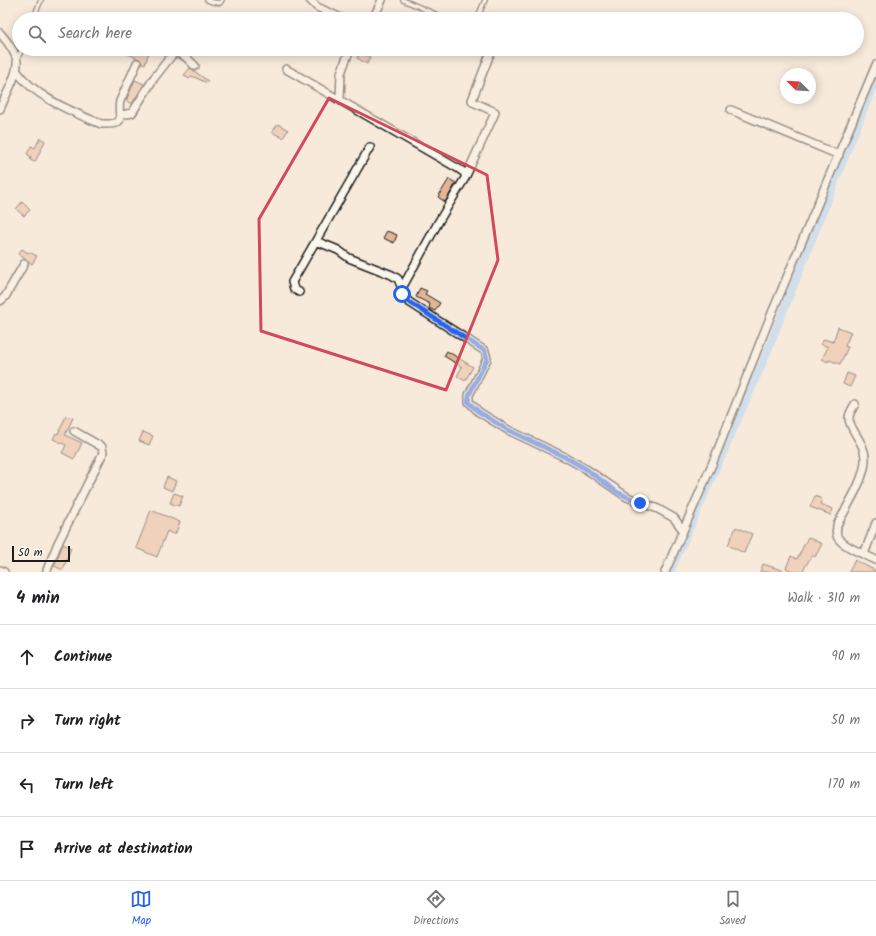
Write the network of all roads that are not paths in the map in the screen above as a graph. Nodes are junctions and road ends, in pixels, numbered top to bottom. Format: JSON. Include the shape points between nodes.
{"nodes":[{"id":1,"x":41,"y":0,"type":"edge"},
{"id":2,"x":207,"y":0,"type":"edge"},
{"id":3,"x":222,"y":0,"type":"edge"},
{"id":4,"x":310,"y":0,"type":"edge"},
{"id":5,"x":382,"y":0,"type":"edge"},
{"id":6,"x":403,"y":0,"type":"edge"},
{"id":7,"x":485,"y":0,"type":"edge"},
{"id":8,"x":36,"y":12,"type":"edge"},
{"id":9,"x":328,"y":12,"type":"edge"},
{"id":10,"x":376,"y":12,"type":"edge"},
{"id":11,"x":431,"y":12,"type":"edge"},
{"id":12,"x":480,"y":12,"type":"edge"},
{"id":13,"x":0,"y":33,"type":"edge"},
{"id":14,"x":12,"y":51,"type":"edge"},
{"id":15,"x":14,"y":56,"type":"edge"},
{"id":16,"x":19,"y":56,"type":"edge"},
{"id":17,"x":172,"y":56,"type":"edge"},
{"id":18,"x":184,"y":56,"type":"edge"},
{"id":19,"x":347,"y":56,"type":"edge"},
{"id":20,"x":489,"y":56,"type":"edge"},
{"id":21,"x":17,"y":61,"type":"junction"},
{"id":22,"x":137,"y":63,"type":"dead end"},
{"id":23,"x":876,"y":65,"type":"edge"},
{"id":24,"x":195,"y":66,"type":"dead end"},
{"id":25,"x":286,"y":69,"type":"dead end"},
{"id":26,"x":16,"y":70,"type":"junction"},
{"id":27,"x":340,"y":100,"type":"junction"},
{"id":28,"x":0,"y":109,"type":"edge"},
{"id":29,"x":731,"y":110,"type":"dead end"},
{"id":30,"x":121,"y":115,"type":"junction"},
{"id":31,"x":370,"y":147,"type":"dead end"},
{"id":32,"x":839,"y":155,"type":"junction"},
{"id":33,"x":466,"y":178,"type":"junction"},
{"id":34,"x":316,"y":241,"type":"junction"},
{"id":35,"x":24,"y":264,"type":"dead end"},
{"id":36,"x":402,"y":288,"type":"junction"},
{"id":37,"x":300,"y":292,"type":"dead end"},
{"id":38,"x":0,"y":301,"type":"edge"},
{"id":39,"x":855,"y":404,"type":"dead end"},
{"id":40,"x":74,"y":431,"type":"dead end"},
{"id":41,"x":876,"y":523,"type":"edge"},
{"id":42,"x":683,"y":530,"type":"junction"},
{"id":43,"x":864,"y":554,"type":"junction"},
{"id":44,"x":876,"y":560,"type":"edge"},
{"id":45,"x":0,"y":570,"type":"edge"},
{"id":46,"x":4,"y":572,"type":"edge"},
{"id":47,"x":47,"y":572,"type":"edge"},
{"id":48,"x":665,"y":572,"type":"edge"}],
"edges":[{"from":1,"to":8,"type":"lane"},
{"from":2,"to":3,"type":"lane","via":[[217,3]]},
{"from":4,"to":9,"type":"street"},
{"from":5,"to":10,"type":"street"},
{"from":6,"to":11,"type":"lane"},
{"from":7,"to":12,"type":"lane"},
{"from":13,"to":14,"type":"street"},
{"from":15,"to":21,"type":"street"},
{"from":16,"to":21,"type":"lane"},
{"from":17,"to":30,"type":"street","via":[[154,78],[132,113]]},
{"from":18,"to":24,"type":"street"},
{"from":19,"to":27,"type":"street","via":[[341,73]]},
{"from":20,"to":33,"type":"street","via":[[472,101],[495,114]]},
{"from":21,"to":26,"type":"street"},
{"from":22,"to":30,"type":"street","via":[[120,101]]},
{"from":23,"to":32,"type":"street"},
{"from":25,"to":27,"type":"street"},
{"from":26,"to":28,"type":"street"},
{"from":26,"to":30,"type":"street","via":[[34,90],[101,124],[115,124]]},
{"from":27,"to":33,"type":"street","via":[[459,168],[465,173]]},
{"from":29,"to":32,"type":"street"},
{"from":31,"to":34,"type":"street"},
{"from":32,"to":42,"type":"street"},
{"from":33,"to":36,"type":"street"},
{"from":34,"to":36,"type":"street","via":[[338,250],[349,258],[392,275],[398,279]]},
{"from":34,"to":37,"type":"street","via":[[292,282],[294,289]]},
{"from":35,"to":38,"type":"street","via":[[5,297]]},
{"from":36,"to":42,"type":"street","via":[[402,294],[409,302],[485,351],[487,359],[469,395],[468,402],[473,407],[508,430],[586,469],[627,497],[674,518]]},
{"from":39,"to":43,"type":"street","via":[[849,416],[850,424],[862,445],[865,468],[837,525],[836,533],[843,542]]},
{"from":40,"to":47,"type":"street","via":[[102,447],[103,453],[58,543]]},
{"from":41,"to":43,"type":"street"},
{"from":42,"to":48,"type":"street"},
{"from":43,"to":44,"type":"street"},
{"from":45,"to":46,"type":"street"}]}
